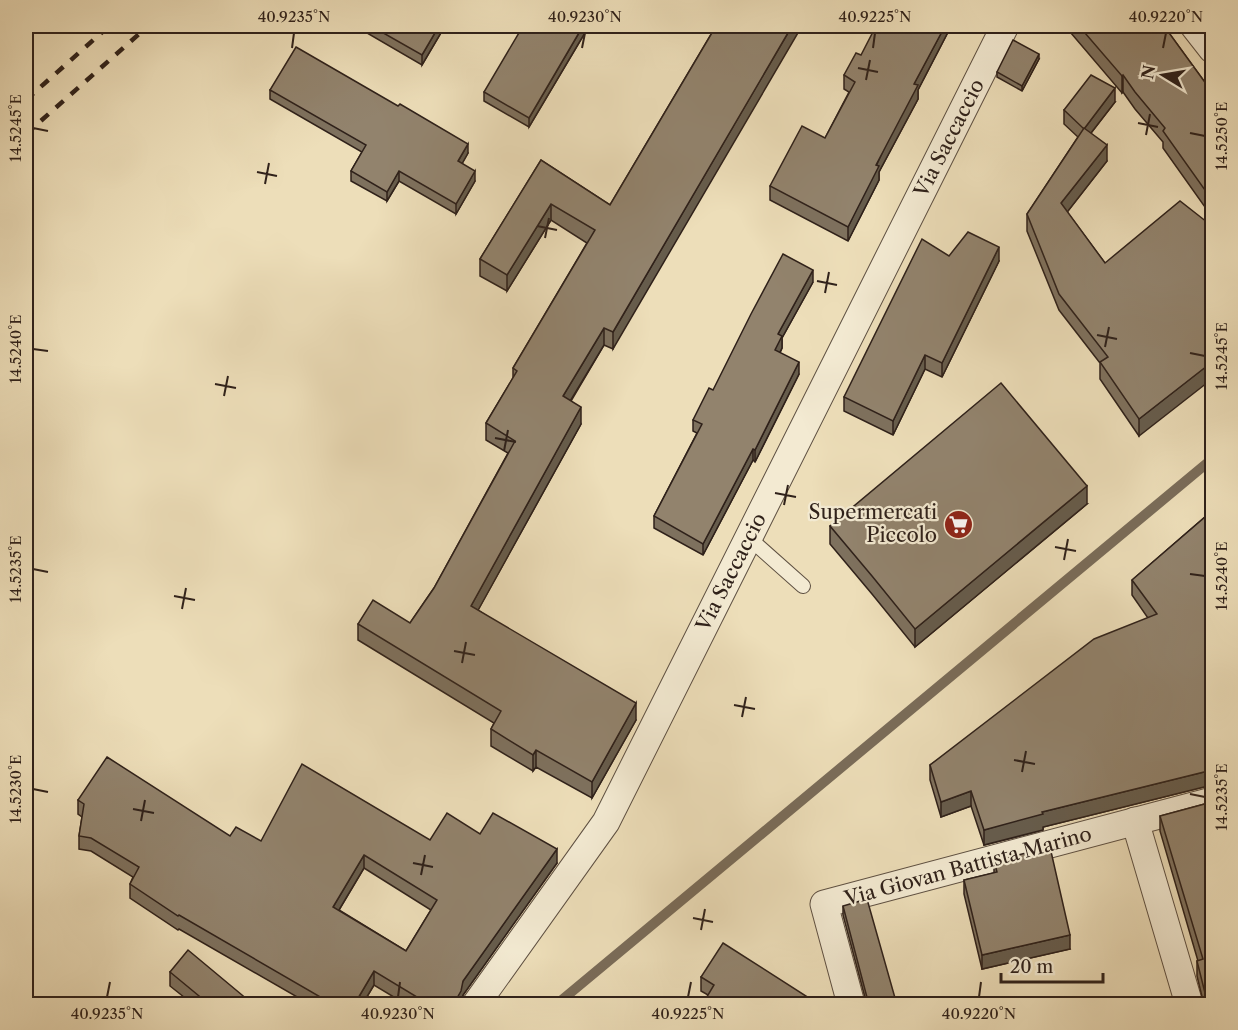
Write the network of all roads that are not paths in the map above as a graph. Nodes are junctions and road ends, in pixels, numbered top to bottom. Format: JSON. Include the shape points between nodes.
{"nodes":[{"id":1,"x":1005,"y":26,"type":"edge"},
{"id":2,"x":1194,"y":26,"type":"edge"},
{"id":3,"x":1212,"y":49,"type":"edge"},
{"id":4,"x":749,"y":538,"type":"junction"},
{"id":5,"x":803,"y":586,"type":"dead end"},
{"id":6,"x":1212,"y":801,"type":"edge"},
{"id":7,"x":1135,"y":821,"type":"junction"},
{"id":8,"x":476,"y":1005,"type":"edge"},
{"id":9,"x":851,"y":1005,"type":"edge"},
{"id":10,"x":1189,"y":1005,"type":"edge"}],
"edges":[{"from":1,"to":4,"type":"street","name":"Via Saccaccio"},
{"from":2,"to":3,"type":"street"},
{"from":4,"to":5,"type":"lane"},
{"from":4,"to":8,"type":"street","name":"Via Saccaccio","via":[[606,822]]},
{"from":6,"to":7,"type":"street","name":"Via Giovan Battista Marino"},
{"from":7,"to":9,"type":"street","name":"Via Giovan Battista Marino","via":[[824,904]]},
{"from":7,"to":10,"type":"street"}]}
